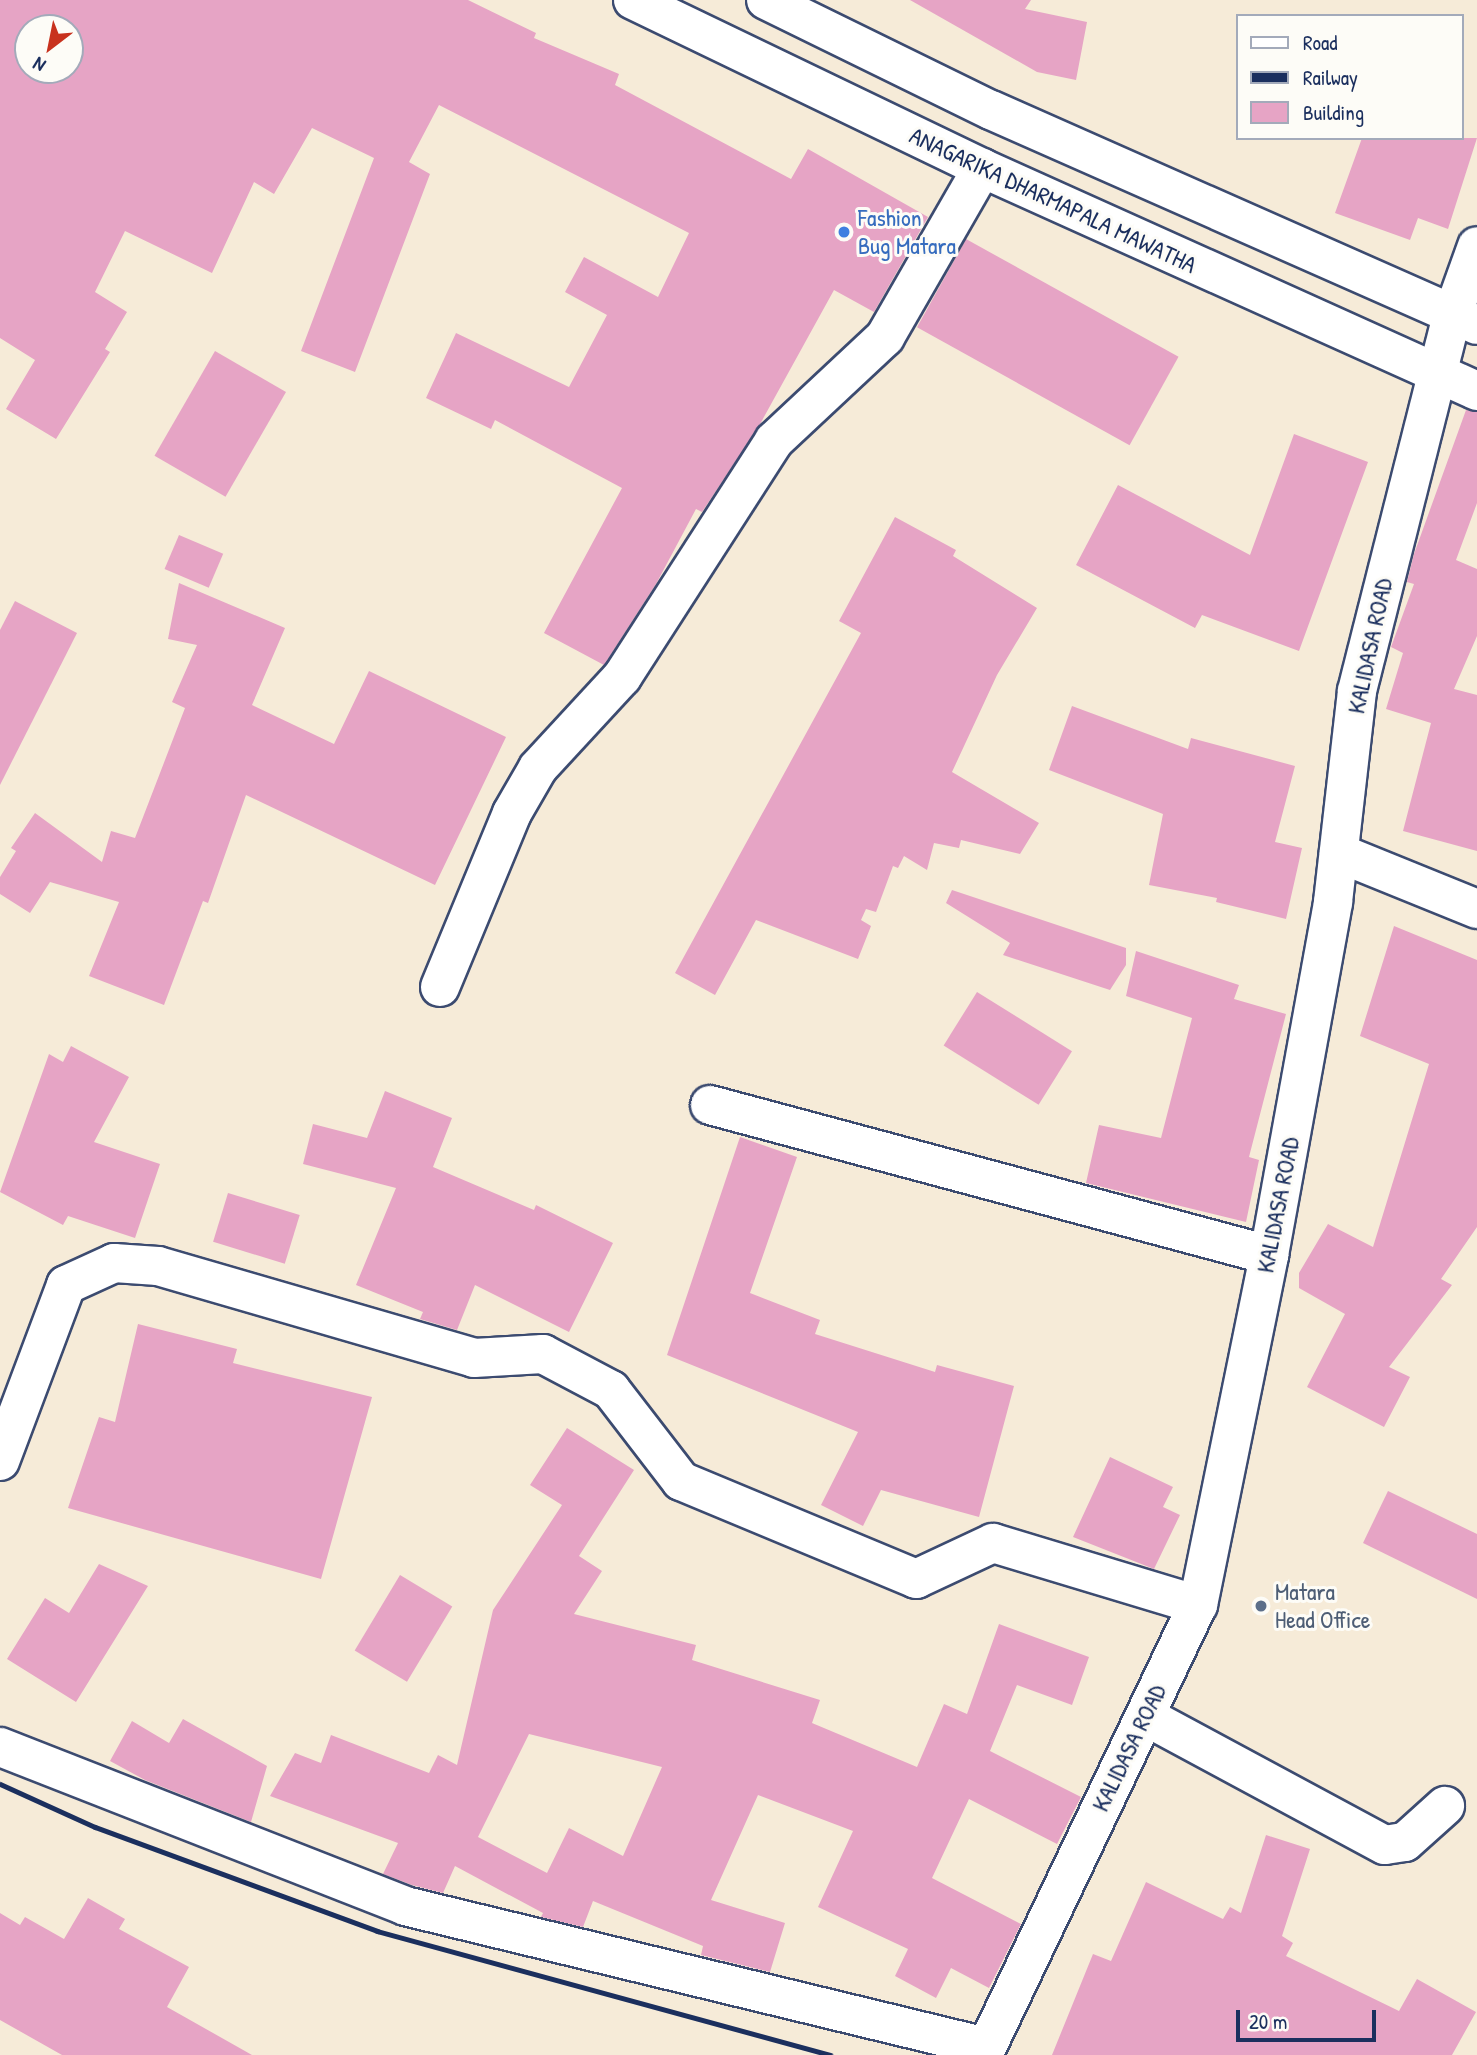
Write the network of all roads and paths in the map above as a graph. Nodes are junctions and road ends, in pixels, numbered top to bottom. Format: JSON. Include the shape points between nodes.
{"nodes":[{"id":1,"x":634,"y":0,"type":"edge"},
{"id":2,"x":766,"y":0,"type":"edge"},
{"id":3,"x":982,"y":168,"type":"junction"},
{"id":4,"x":1477,"y":246,"type":"edge"},
{"id":5,"x":1465,"y":321,"type":"edge"},
{"id":6,"x":1436,"y":374,"type":"junction"},
{"id":7,"x":1477,"y":391,"type":"edge"},
{"id":8,"x":1339,"y":853,"type":"junction"},
{"id":9,"x":1477,"y":909,"type":"edge"},
{"id":10,"x":440,"y":987,"type":"dead end"},
{"id":11,"x":710,"y":1105,"type":"dead end"},
{"id":12,"x":1269,"y":1255,"type":"junction"},
{"id":13,"x":0,"y":1461,"type":"edge"},
{"id":14,"x":1198,"y":1605,"type":"junction"},
{"id":15,"x":1145,"y":1716,"type":"junction"},
{"id":16,"x":0,"y":1747,"type":"edge"},
{"id":17,"x":1445,"y":1806,"type":"dead end"},
{"id":18,"x":985,"y":2051,"type":"edge"}],
"edges":[{"from":1,"to":3,"type":"main road","name":"ANAGARIKA DHARMAPALA MAWATHA"},
{"from":2,"to":5,"type":"main road","via":[[991,110]]},
{"from":3,"to":6,"type":"main road","name":"ANAGARIKA DHARMAPALA MAWATHA"},
{"from":3,"to":10,"type":"main road","via":[[885,337],[774,441],[622,677],[538,768],[512,813]]},
{"from":4,"to":5,"type":"main road","name":"KALIDASA ROAD"},
{"from":5,"to":6,"type":"main road","name":"KALIDASA ROAD"},
{"from":6,"to":7,"type":"main road","name":"ANAGARIKA DHARMAPALA MAWATHA"},
{"from":6,"to":8,"type":"main road","name":"KALIDASA ROAD","via":[[1357,691]]},
{"from":8,"to":9,"type":"main road"},
{"from":8,"to":12,"type":"main road","name":"KALIDASA ROAD"},
{"from":11,"to":12,"type":"main road"},
{"from":12,"to":14,"type":"main road","name":"KALIDASA ROAD"},
{"from":13,"to":14,"type":"main road","via":[[66,1284],[114,1263],[158,1266],[474,1358],[544,1354],[611,1390],[681,1481],[916,1579],[993,1543]]},
{"from":14,"to":15,"type":"main road","name":"KALIDASA ROAD"},
{"from":15,"to":17,"type":"main road","via":[[1385,1845],[1405,1843]]},
{"from":15,"to":18,"type":"main road","name":"KALIDASA ROAD"},
{"from":16,"to":18,"type":"main road","via":[[405,1906]]}]}
